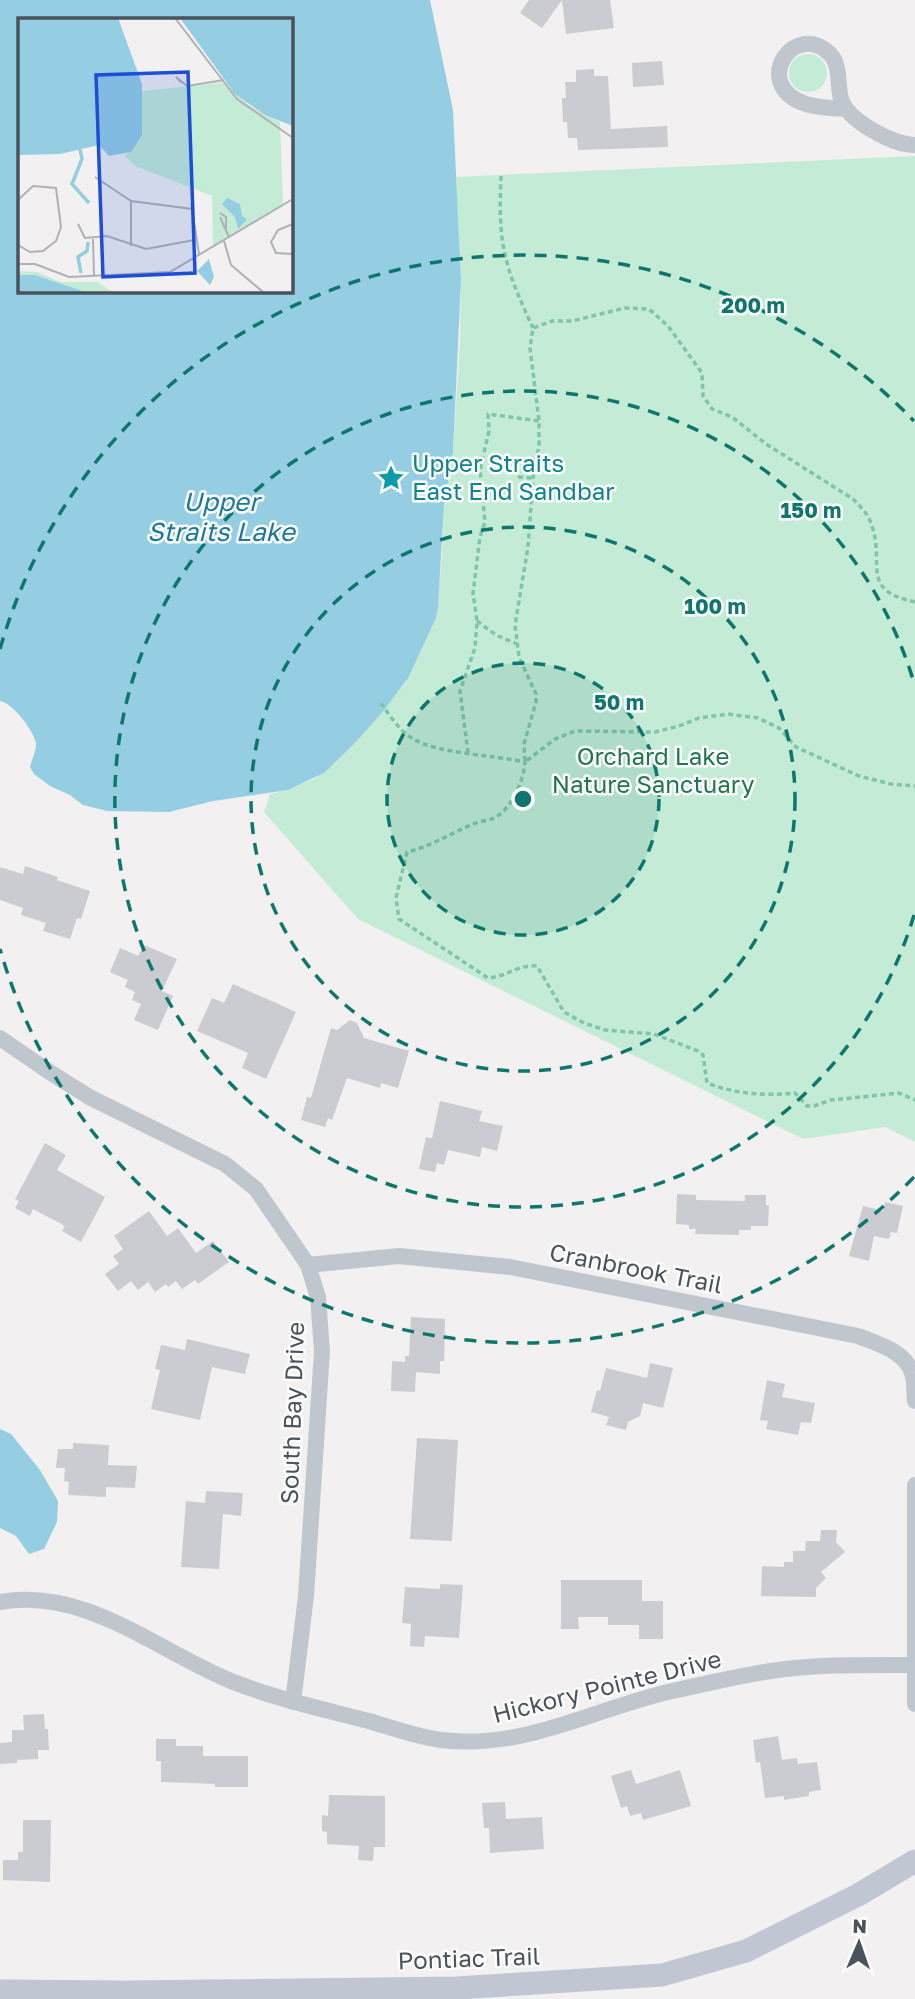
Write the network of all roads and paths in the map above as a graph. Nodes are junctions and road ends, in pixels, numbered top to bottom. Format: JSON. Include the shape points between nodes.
{"nodes":[{"id":1,"x":845,"y":109,"type":"junction"},
{"id":2,"x":915,"y":145,"type":"edge"},
{"id":3,"x":501,"y":176,"type":"dead end"},
{"id":4,"x":533,"y":328,"type":"junction"},
{"id":5,"x":539,"y":421,"type":"junction"},
{"id":6,"x":519,"y":477,"type":"dead end"},
{"id":7,"x":533,"y":478,"type":"junction"},
{"id":8,"x":915,"y":602,"type":"edge"},
{"id":9,"x":477,"y":621,"type":"junction"},
{"id":10,"x":517,"y":644,"type":"junction"},
{"id":11,"x":381,"y":703,"type":"dead end"},
{"id":12,"x":468,"y":753,"type":"junction"},
{"id":13,"x":525,"y":762,"type":"junction"},
{"id":14,"x":915,"y":786,"type":"edge"},
{"id":15,"x":0,"y":1038,"type":"edge"},
{"id":16,"x":915,"y":1100,"type":"edge"},
{"id":17,"x":307,"y":1265,"type":"junction"},
{"id":18,"x":915,"y":1401,"type":"edge"},
{"id":19,"x":915,"y":1485,"type":"edge"},
{"id":20,"x":0,"y":1602,"type":"edge"},
{"id":21,"x":914,"y":1665,"type":"edge"},
{"id":22,"x":293,"y":1702,"type":"junction"},
{"id":23,"x":915,"y":1704,"type":"edge"},
{"id":24,"x":915,"y":1861,"type":"edge"},
{"id":25,"x":0,"y":1992,"type":"edge"},
{"id":26,"x":126,"y":1996,"type":"edge"},
{"id":27,"x":175,"y":1996,"type":"edge"}],
"edges":[{"from":1,"to":1,"type":"street","via":[[833,56],[811,44],[789,50],[778,74],[789,95],[802,103]]},
{"from":1,"to":2,"type":"street","via":[[875,132],[902,145]]},
{"from":3,"to":4,"type":"path","via":[[505,254]]},
{"from":4,"to":5,"type":"path","via":[[530,348]]},
{"from":4,"to":8,"type":"path","via":[[625,308],[655,313],[702,373],[703,396],[712,410],[732,416],[864,511],[873,530],[883,588],[894,597]]},
{"from":5,"to":7,"type":"path"},
{"from":5,"to":9,"type":"path","via":[[488,414],[481,470],[485,522],[473,593]]},
{"from":6,"to":7,"type":"path"},
{"from":7,"to":10,"type":"path","via":[[515,625]]},
{"from":9,"to":10,"type":"path"},
{"from":9,"to":12,"type":"path","via":[[475,648],[460,691]]},
{"from":10,"to":13,"type":"path","via":[[536,694],[524,744]]},
{"from":11,"to":12,"type":"path","via":[[416,740]]},
{"from":12,"to":13,"type":"path"},
{"from":13,"to":14,"type":"path","via":[[555,739],[575,732],[655,732],[729,713],[758,718],[779,728],[796,747],[859,776]]},
{"from":13,"to":16,"type":"path","via":[[524,774],[501,814],[407,852],[396,898],[399,919],[488,978],[525,964],[537,966],[564,1012],[584,1023],[605,1030],[654,1034],[698,1051],[703,1055],[707,1083],[720,1089],[795,1093],[814,1107],[831,1100],[899,1093]]},
{"from":15,"to":17,"type":"street","name":"South Bay Drive","via":[[92,1098],[225,1164],[256,1189]]},
{"from":17,"to":18,"type":"street","name":"Cranbrook Trail","via":[[399,1256],[510,1267],[858,1336],[903,1358],[912,1373]]},
{"from":17,"to":22,"type":"street","name":"South Bay Drive","via":[[318,1297],[322,1351],[306,1596]]},
{"from":19,"to":21,"type":"street"},
{"from":20,"to":22,"type":"street","name":"Hickory Pointe Drive","via":[[58,1603],[102,1615],[200,1667]]},
{"from":21,"to":22,"type":"street","name":"Hickory Pointe Drive","via":[[771,1671],[669,1692],[563,1727],[480,1742],[439,1740]]},
{"from":21,"to":23,"type":"street"},
{"from":24,"to":27,"type":"main road","name":"Pontiac Trail","via":[[746,1951],[662,1975],[457,1988]]},
{"from":25,"to":26,"type":"main road","name":"Pontiac Trail"},
{"from":26,"to":27,"type":"main road","name":"Pontiac Trail"}]}
